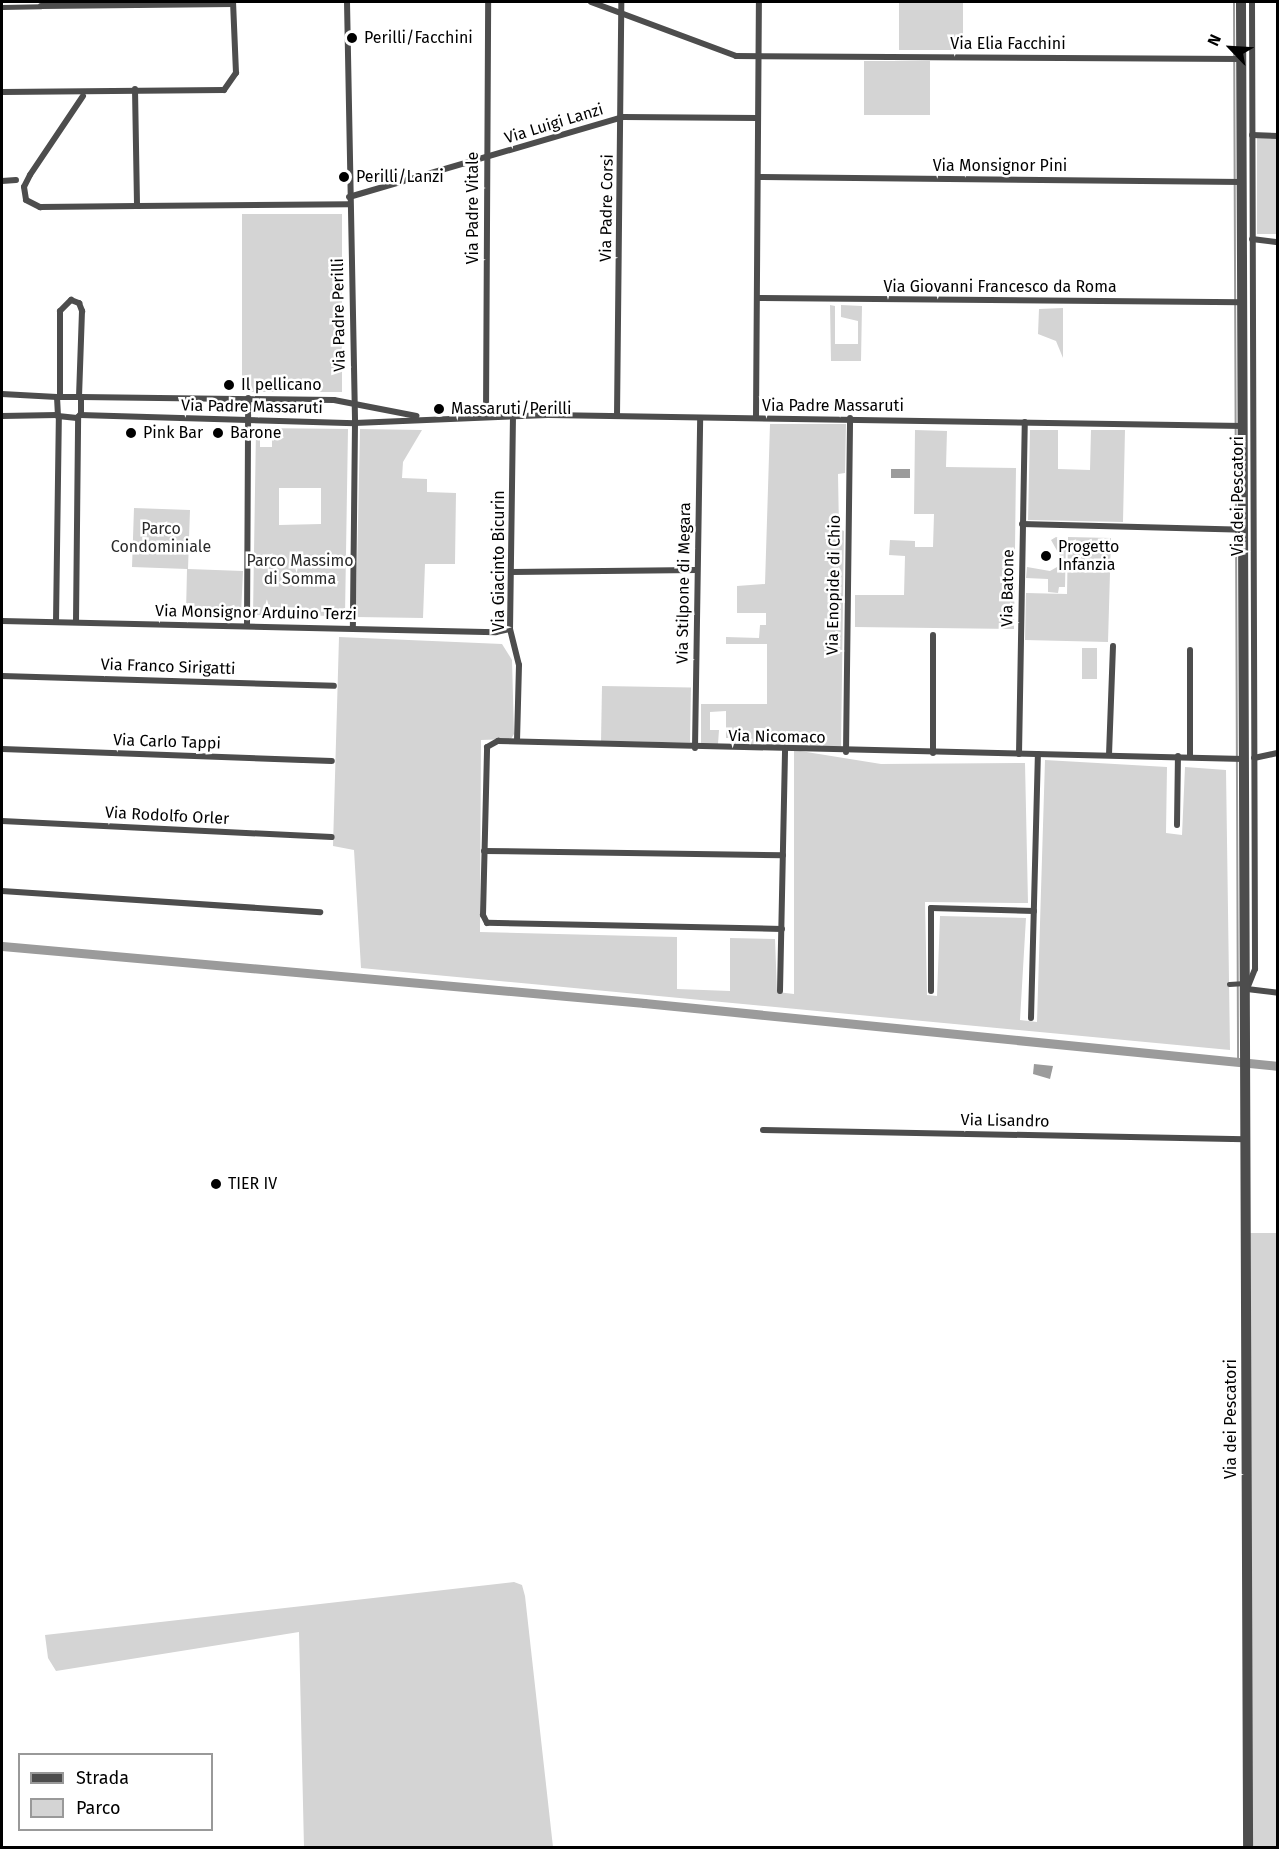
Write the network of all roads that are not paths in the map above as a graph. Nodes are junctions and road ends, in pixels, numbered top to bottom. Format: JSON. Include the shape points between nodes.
{"nodes":[{"id":1,"x":347,"y":2,"type":"edge"},
{"id":2,"x":489,"y":2,"type":"edge"},
{"id":3,"x":591,"y":2,"type":"edge"},
{"id":4,"x":621,"y":2,"type":"edge"},
{"id":5,"x":759,"y":2,"type":"edge"},
{"id":6,"x":1241,"y":2,"type":"edge"},
{"id":7,"x":1252,"y":2,"type":"edge"},
{"id":8,"x":233,"y":3,"type":"edge"},
{"id":9,"x":41,"y":6,"type":"joint"},
{"id":10,"x":2,"y":7,"type":"edge"},
{"id":11,"x":621,"y":11,"type":"junction"},
{"id":12,"x":758,"y":56,"type":"junction"},
{"id":13,"x":1239,"y":59,"type":"junction"},
{"id":14,"x":135,"y":90,"type":"junction"},
{"id":15,"x":2,"y":92,"type":"edge"},
{"id":16,"x":82,"y":96,"type":"dead end"},
{"id":17,"x":623,"y":117,"type":"junction"},
{"id":18,"x":758,"y":118,"type":"junction"},
{"id":19,"x":1252,"y":135,"type":"junction"},
{"id":20,"x":1278,"y":136,"type":"edge"},
{"id":21,"x":487,"y":159,"type":"junction"},
{"id":22,"x":758,"y":177,"type":"junction"},
{"id":23,"x":16,"y":180,"type":"dead end"},
{"id":24,"x":2,"y":181,"type":"edge"},
{"id":25,"x":1237,"y":182,"type":"junction"},
{"id":26,"x":350,"y":200,"type":"junction"},
{"id":27,"x":137,"y":206,"type":"junction"},
{"id":28,"x":1252,"y":239,"type":"junction"},
{"id":29,"x":1278,"y":242,"type":"edge"},
{"id":30,"x":757,"y":298,"type":"junction"},
{"id":31,"x":1239,"y":302,"type":"junction"},
{"id":32,"x":2,"y":394,"type":"edge"},
{"id":33,"x":60,"y":395,"type":"junction"},
{"id":34,"x":78,"y":395,"type":"junction"},
{"id":35,"x":249,"y":398,"type":"junction"},
{"id":36,"x":355,"y":402,"type":"junction"},
{"id":37,"x":58,"y":415,"type":"junction"},
{"id":38,"x":486,"y":415,"type":"junction"},
{"id":39,"x":513,"y":415,"type":"junction"},
{"id":40,"x":2,"y":416,"type":"edge"},
{"id":41,"x":78,"y":416,"type":"junction"},
{"id":42,"x":617,"y":416,"type":"junction"},
{"id":43,"x":423,"y":417,"type":"junction"},
{"id":44,"x":700,"y":418,"type":"junction"},
{"id":45,"x":756,"y":418,"type":"junction"},
{"id":46,"x":850,"y":418,"type":"junction"},
{"id":47,"x":248,"y":421,"type":"junction"},
{"id":48,"x":1025,"y":422,"type":"junction"},
{"id":49,"x":355,"y":423,"type":"junction"},
{"id":50,"x":1238,"y":426,"type":"junction"},
{"id":51,"x":1023,"y":524,"type":"junction"},
{"id":52,"x":1242,"y":530,"type":"junction"},
{"id":53,"x":697,"y":570,"type":"junction"},
{"id":54,"x":511,"y":572,"type":"junction"},
{"id":55,"x":2,"y":621,"type":"edge"},
{"id":56,"x":56,"y":622,"type":"junction"},
{"id":57,"x":76,"y":622,"type":"junction"},
{"id":58,"x":247,"y":626,"type":"junction"},
{"id":59,"x":353,"y":628,"type":"junction"},
{"id":60,"x":510,"y":629,"type":"junction"},
{"id":61,"x":933,"y":634,"type":"dead end"},
{"id":62,"x":1113,"y":646,"type":"dead end"},
{"id":63,"x":1190,"y":650,"type":"dead end"},
{"id":64,"x":2,"y":676,"type":"edge"},
{"id":65,"x":334,"y":686,"type":"dead end"},
{"id":66,"x":517,"y":741,"type":"junction"},
{"id":67,"x":695,"y":748,"type":"junction"},
{"id":68,"x":2,"y":749,"type":"edge"},
{"id":69,"x":785,"y":750,"type":"junction"},
{"id":70,"x":846,"y":752,"type":"junction"},
{"id":71,"x":933,"y":753,"type":"junction"},
{"id":72,"x":1278,"y":753,"type":"edge"},
{"id":73,"x":1019,"y":754,"type":"junction"},
{"id":74,"x":1038,"y":754,"type":"junction"},
{"id":75,"x":1109,"y":755,"type":"junction"},
{"id":76,"x":1178,"y":756,"type":"junction"},
{"id":77,"x":1190,"y":756,"type":"junction"},
{"id":78,"x":1243,"y":759,"type":"junction"},
{"id":79,"x":332,"y":762,"type":"dead end"},
{"id":80,"x":2,"y":821,"type":"edge"},
{"id":81,"x":1177,"y":825,"type":"dead end"},
{"id":82,"x":332,"y":837,"type":"dead end"},
{"id":83,"x":484,"y":851,"type":"junction"},
{"id":84,"x":783,"y":855,"type":"junction"},
{"id":85,"x":2,"y":891,"type":"edge"},
{"id":86,"x":1034,"y":910,"type":"junction"},
{"id":87,"x":320,"y":912,"type":"dead end"},
{"id":88,"x":782,"y":929,"type":"junction"},
{"id":89,"x":1230,"y":984,"type":"dead end"},
{"id":90,"x":1244,"y":985,"type":"junction"},
{"id":91,"x":780,"y":991,"type":"dead end"},
{"id":92,"x":931,"y":991,"type":"dead end"},
{"id":93,"x":1278,"y":993,"type":"edge"},
{"id":94,"x":1031,"y":1018,"type":"dead end"},
{"id":95,"x":763,"y":1131,"type":"dead end"},
{"id":96,"x":1245,"y":1139,"type":"junction"},
{"id":97,"x":1248,"y":1848,"type":"edge"}],
"edges":[{"from":1,"to":26,"type":"street","name":"Via Padre Perilli"},
{"from":2,"to":21,"type":"street","name":"Via Padre Vitale"},
{"from":3,"to":11,"type":"street"},
{"from":4,"to":11,"type":"street","name":"Via Padre Corsi"},
{"from":5,"to":12,"type":"street"},
{"from":6,"to":13,"type":"street","name":"Via dei Pescatori"},
{"from":7,"to":19,"type":"street","name":"Via dei Pescatori"},
{"from":8,"to":9,"type":"street"},
{"from":8,"to":14,"type":"street","via":[[236,73],[229,87],[219,91]]},
{"from":9,"to":10,"type":"street"},
{"from":11,"to":12,"type":"street","name":"Via Elia Facchini","via":[[736,56]]},
{"from":11,"to":17,"type":"street","name":"Via Padre Corsi"},
{"from":12,"to":13,"type":"street","name":"Via Elia Facchini"},
{"from":12,"to":18,"type":"street"},
{"from":13,"to":25,"type":"street","name":"Via dei Pescatori"},
{"from":14,"to":15,"type":"street"},
{"from":14,"to":27,"type":"street"},
{"from":16,"to":27,"type":"street","name":"Via Luigi Lanzi","via":[[30,175],[24,188],[26,200],[40,207]]},
{"from":17,"to":18,"type":"street","name":"Via Luigi Lanzi"},
{"from":17,"to":21,"type":"street","name":"Via Luigi Lanzi"},
{"from":17,"to":42,"type":"street","name":"Via Padre Corsi"},
{"from":18,"to":22,"type":"street"},
{"from":19,"to":20,"type":"street"},
{"from":19,"to":28,"type":"street","name":"Via dei Pescatori"},
{"from":21,"to":26,"type":"street","name":"Via Luigi Lanzi"},
{"from":21,"to":38,"type":"street","name":"Via Padre Vitale"},
{"from":22,"to":25,"type":"street","name":"Via Monsignor Pini"},
{"from":22,"to":30,"type":"street"},
{"from":23,"to":24,"type":"street"},
{"from":25,"to":31,"type":"street","name":"Via dei Pescatori"},
{"from":26,"to":27,"type":"street","name":"Via Luigi Lanzi"},
{"from":26,"to":36,"type":"street","name":"Via Padre Perilli"},
{"from":28,"to":29,"type":"street"},
{"from":28,"to":78,"type":"street","name":"Via dei Pescatori"},
{"from":30,"to":31,"type":"street","name":"Via Giovanni Francesco da Roma"},
{"from":30,"to":45,"type":"street"},
{"from":31,"to":50,"type":"street","name":"Via dei Pescatori"},
{"from":32,"to":33,"type":"street","name":"Via Padre Massaruti"},
{"from":33,"to":34,"type":"street","name":"Via Padre Massaruti"},
{"from":33,"to":34,"type":"street","via":[[59,313],[63,304],[71,300],[79,303],[82,311]]},
{"from":33,"to":37,"type":"street"},
{"from":34,"to":35,"type":"street","name":"Via Padre Massaruti"},
{"from":34,"to":41,"type":"street"},
{"from":35,"to":36,"type":"street","name":"Via Padre Massaruti"},
{"from":35,"to":47,"type":"street"},
{"from":36,"to":43,"type":"street","name":"Via Padre Massaruti"},
{"from":36,"to":49,"type":"street","name":"Via Padre Perilli"},
{"from":37,"to":40,"type":"street","name":"Via Padre Massaruti"},
{"from":37,"to":41,"type":"street","name":"Via Padre Massaruti"},
{"from":37,"to":56,"type":"street"},
{"from":38,"to":39,"type":"street","name":"Via Padre Massaruti"},
{"from":38,"to":43,"type":"street","name":"Via Padre Massaruti"},
{"from":39,"to":42,"type":"street","name":"Via Padre Massaruti"},
{"from":39,"to":54,"type":"street","name":"Via Giacinto Bicurin"},
{"from":41,"to":47,"type":"street","name":"Via Padre Massaruti"},
{"from":41,"to":57,"type":"street"},
{"from":42,"to":44,"type":"street","name":"Via Padre Massaruti"},
{"from":43,"to":49,"type":"street","name":"Via Padre Massaruti"},
{"from":44,"to":45,"type":"street","name":"Via Padre Massaruti"},
{"from":44,"to":53,"type":"street","name":"Via Stilpone di Megara"},
{"from":45,"to":46,"type":"street","name":"Via Padre Massaruti"},
{"from":46,"to":48,"type":"street","name":"Via Padre Massaruti"},
{"from":46,"to":70,"type":"street","name":"Via Enopide di Chio"},
{"from":47,"to":49,"type":"street","name":"Via Padre Massaruti"},
{"from":47,"to":58,"type":"street"},
{"from":48,"to":50,"type":"street","name":"Via Padre Massaruti"},
{"from":48,"to":51,"type":"street","name":"Via Batone"},
{"from":49,"to":59,"type":"street","name":"Via Padre Perilli"},
{"from":50,"to":52,"type":"street","name":"Via dei Pescatori"},
{"from":51,"to":52,"type":"street"},
{"from":51,"to":73,"type":"street","name":"Via Batone"},
{"from":52,"to":78,"type":"street","name":"Via dei Pescatori"},
{"from":53,"to":54,"type":"street"},
{"from":53,"to":67,"type":"street","name":"Via Stilpone di Megara"},
{"from":54,"to":60,"type":"street","name":"Via Giacinto Bicurin"},
{"from":55,"to":56,"type":"street","name":"Via Monsignor Arduino Terzi"},
{"from":56,"to":57,"type":"street","name":"Via Monsignor Arduino Terzi"},
{"from":57,"to":58,"type":"street","name":"Via Monsignor Arduino Terzi"},
{"from":58,"to":59,"type":"street","name":"Via Monsignor Arduino Terzi"},
{"from":59,"to":60,"type":"street","name":"Via Monsignor Arduino Terzi","via":[[496,632]]},
{"from":60,"to":66,"type":"street","name":"Via Giacinto Bicurin","via":[[519,665]]},
{"from":61,"to":71,"type":"street"},
{"from":62,"to":75,"type":"street"},
{"from":63,"to":77,"type":"street"},
{"from":64,"to":65,"type":"street","name":"Via Franco Sirigatti"},
{"from":66,"to":67,"type":"street","name":"Via Nicomaco"},
{"from":66,"to":83,"type":"street","name":"Via Nicomaco","via":[[495,741],[486,750]]},
{"from":67,"to":69,"type":"street","name":"Via Nicomaco"},
{"from":68,"to":79,"type":"street","name":"Via Carlo Tappi"},
{"from":69,"to":70,"type":"street","name":"Via Nicomaco"},
{"from":69,"to":84,"type":"street"},
{"from":70,"to":71,"type":"street","name":"Via Nicomaco"},
{"from":71,"to":73,"type":"street","name":"Via Nicomaco"},
{"from":72,"to":78,"type":"street","name":"Via Nicomaco"},
{"from":73,"to":74,"type":"street","name":"Via Nicomaco"},
{"from":74,"to":75,"type":"street","name":"Via Nicomaco"},
{"from":74,"to":86,"type":"street"},
{"from":75,"to":76,"type":"street","name":"Via Nicomaco"},
{"from":76,"to":77,"type":"street","name":"Via Nicomaco"},
{"from":76,"to":81,"type":"street"},
{"from":77,"to":78,"type":"street","name":"Via Nicomaco"},
{"from":78,"to":90,"type":"street","name":"Via dei Pescatori"},
{"from":80,"to":82,"type":"street","name":"Via Rodolfo Orler"},
{"from":83,"to":84,"type":"street"},
{"from":83,"to":88,"type":"street","name":"Via Nicomaco","via":[[485,922]]},
{"from":84,"to":88,"type":"street"},
{"from":85,"to":87,"type":"street"},
{"from":86,"to":92,"type":"street","via":[[931,908]]},
{"from":86,"to":94,"type":"street"},
{"from":88,"to":91,"type":"street"},
{"from":89,"to":90,"type":"street"},
{"from":90,"to":93,"type":"street"},
{"from":90,"to":96,"type":"street","name":"Via dei Pescatori"},
{"from":95,"to":96,"type":"street","name":"Via Lisandro"},
{"from":96,"to":97,"type":"street","name":"Via dei Pescatori"}]}
